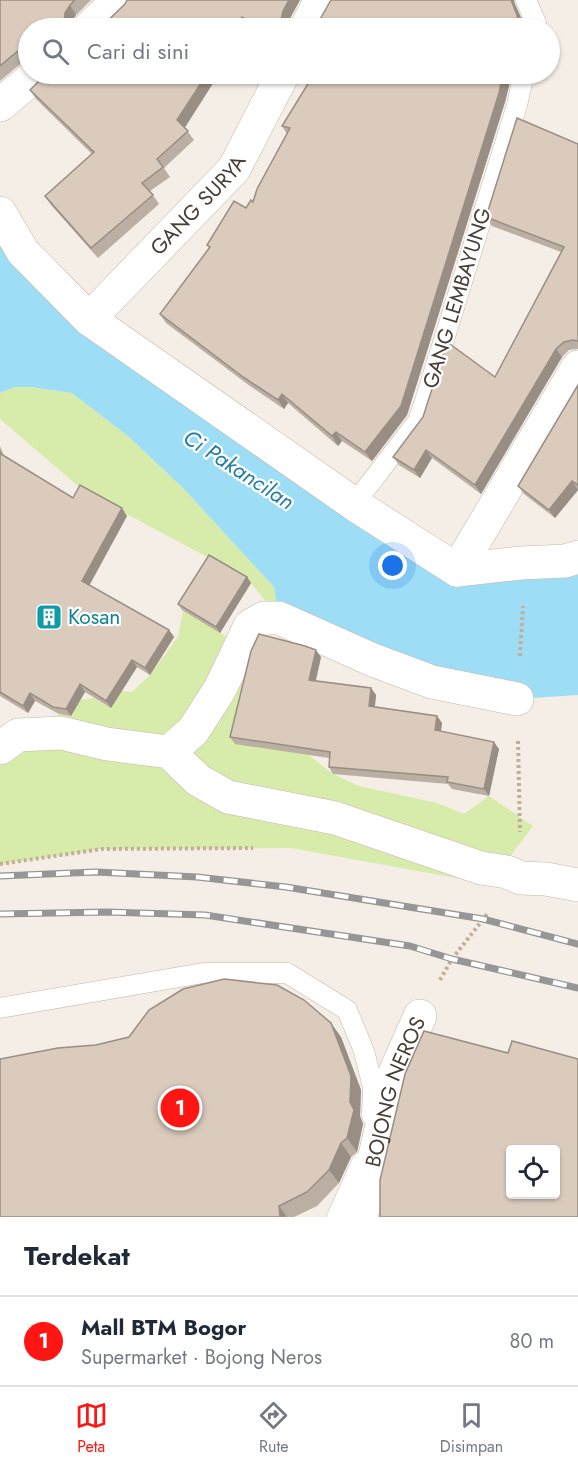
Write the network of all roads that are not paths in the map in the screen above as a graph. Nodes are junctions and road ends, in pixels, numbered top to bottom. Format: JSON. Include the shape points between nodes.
{"nodes":[{"id":1,"x":118,"y":0,"type":"edge"},
{"id":2,"x":321,"y":0,"type":"edge"},
{"id":3,"x":526,"y":0,"type":"edge"},
{"id":4,"x":99,"y":18,"type":"edge"},
{"id":5,"x":311,"y":18,"type":"edge"},
{"id":6,"x":534,"y":18,"type":"edge"},
{"id":7,"x":25,"y":84,"type":"edge"},
{"id":8,"x":278,"y":84,"type":"edge"},
{"id":9,"x":522,"y":84,"type":"edge"},
{"id":10,"x":0,"y":105,"type":"edge"},
{"id":11,"x":0,"y":213,"type":"edge"},
{"id":12,"x":89,"y":319,"type":"junction"},
{"id":13,"x":578,"y":367,"type":"edge"},
{"id":14,"x":354,"y":504,"type":"junction"},
{"id":15,"x":578,"y":557,"type":"edge"},
{"id":16,"x":457,"y":570,"type":"junction"},
{"id":17,"x":517,"y":699,"type":"road end"},
{"id":18,"x":0,"y":748,"type":"edge"},
{"id":19,"x":169,"y":752,"type":"junction"},
{"id":20,"x":578,"y":885,"type":"edge"},
{"id":21,"x":0,"y":1008,"type":"edge"},
{"id":22,"x":420,"y":1016,"type":"road end"},
{"id":23,"x":337,"y":1217,"type":"edge"},
{"id":24,"x":361,"y":1217,"type":"edge"}],
"edges":[{"from":1,"to":4,"type":"street"},
{"from":2,"to":5,"type":"street"},
{"from":3,"to":6,"type":"lane"},
{"from":7,"to":10,"type":"street"},
{"from":8,"to":12,"type":"street","name":"GANG SURYA","via":[[234,169]]},
{"from":9,"to":14,"type":"lane","name":"GANG LEMBAYUNG","via":[[418,421]]},
{"from":11,"to":12,"type":"street","via":[[22,252]]},
{"from":12,"to":14,"type":"street"},
{"from":13,"to":16,"type":"street"},
{"from":14,"to":16,"type":"street"},
{"from":15,"to":16,"type":"street"},
{"from":17,"to":19,"type":"street","via":[[432,682],[279,618],[264,618],[250,626],[220,689],[193,731]]},
{"from":18,"to":19,"type":"street","via":[[18,735],[61,733]]},
{"from":19,"to":20,"type":"street","via":[[198,780],[228,797],[335,818],[481,868]]},
{"from":21,"to":23,"type":"lane","via":[[203,973],[287,973],[347,1010],[373,1087],[370,1146]]},
{"from":22,"to":24,"type":"street","name":"BOJONG NEROS","via":[[393,1077]]}]}
